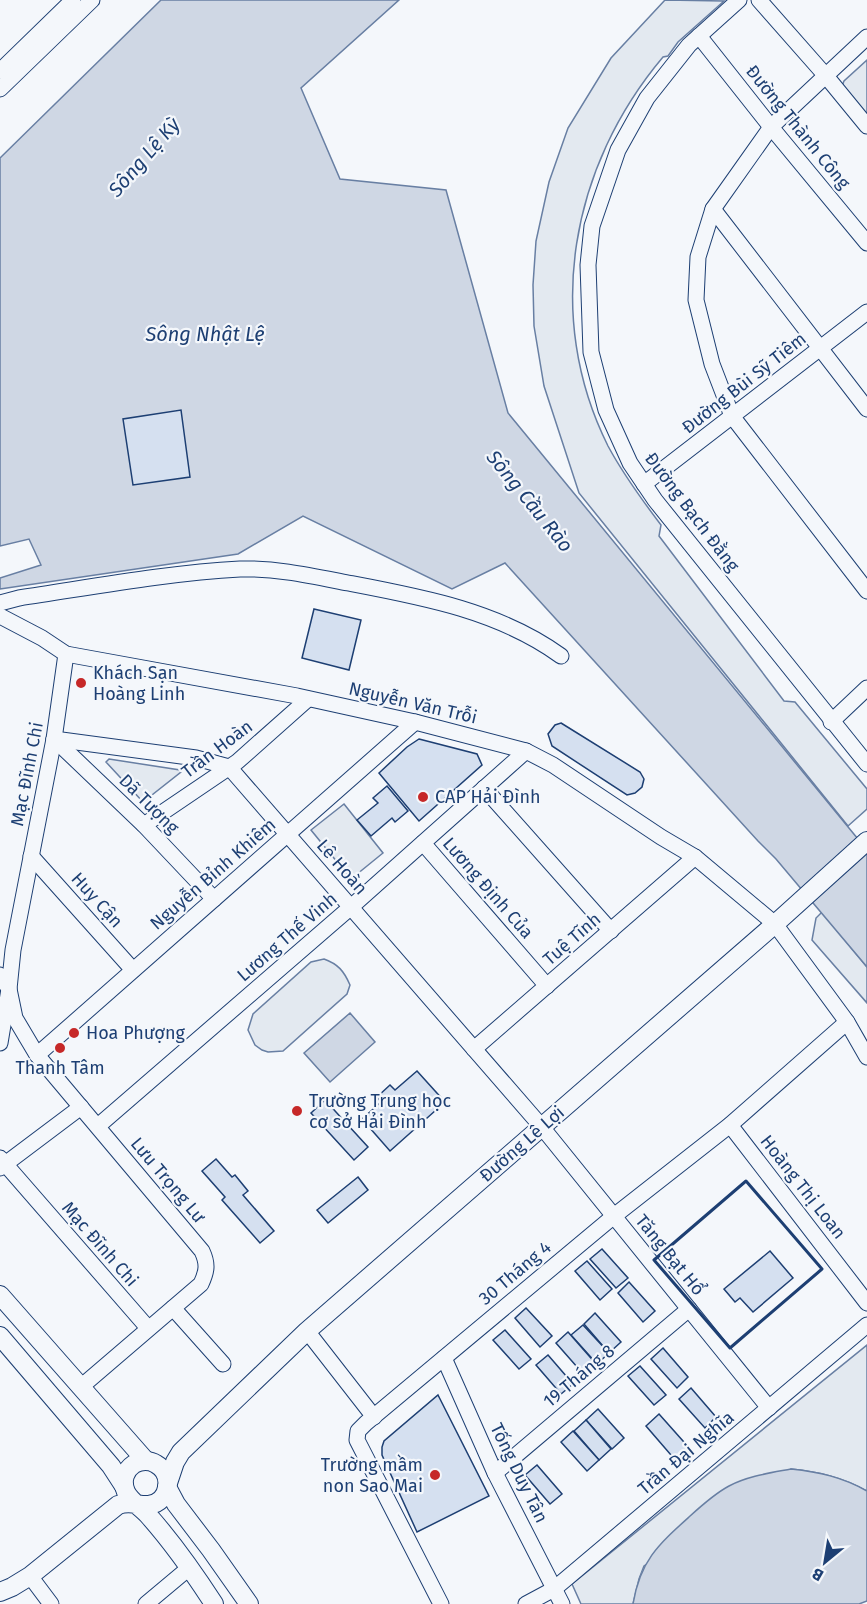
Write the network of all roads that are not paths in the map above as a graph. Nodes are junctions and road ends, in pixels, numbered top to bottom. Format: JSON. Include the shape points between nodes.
{"nodes":[{"id":1,"x":73,"y":0,"type":"edge"},
{"id":2,"x":92,"y":0,"type":"edge"},
{"id":3,"x":739,"y":0,"type":"edge"},
{"id":4,"x":759,"y":0,"type":"edge"},
{"id":5,"x":699,"y":36,"type":"junction"},
{"id":6,"x":867,"y":37,"type":"edge"},
{"id":7,"x":0,"y":71,"type":"edge"},
{"id":8,"x":826,"y":76,"type":"junction"},
{"id":9,"x":0,"y":89,"type":"edge"},
{"id":10,"x":867,"y":126,"type":"edge"},
{"id":11,"x":771,"y":127,"type":"junction"},
{"id":12,"x":713,"y":209,"type":"junction"},
{"id":13,"x":867,"y":243,"type":"edge"},
{"id":14,"x":867,"y":312,"type":"edge"},
{"id":15,"x":821,"y":348,"type":"junction"},
{"id":16,"x":867,"y":409,"type":"edge"},
{"id":17,"x":732,"y":416,"type":"junction"},
{"id":18,"x":644,"y":484,"type":"junction"},
{"id":19,"x":867,"y":591,"type":"edge"},
{"id":20,"x":0,"y":603,"type":"edge"},
{"id":21,"x":0,"y":616,"type":"edge"},
{"id":22,"x":66,"y":654,"type":"junction"},
{"id":23,"x":561,"y":656,"type":"dead end"},
{"id":24,"x":867,"y":688,"type":"edge"},
{"id":25,"x":308,"y":699,"type":"junction"},
{"id":26,"x":415,"y":722,"type":"junction"},
{"id":27,"x":831,"y":722,"type":"junction"},
{"id":28,"x":54,"y":739,"type":"junction"},
{"id":29,"x":526,"y":751,"type":"junction"},
{"id":30,"x":867,"y":764,"type":"edge"},
{"id":31,"x":229,"y":766,"type":"junction"},
{"id":32,"x":484,"y":788,"type":"junction"},
{"id":33,"x":144,"y":825,"type":"junction"},
{"id":34,"x":288,"y":834,"type":"junction"},
{"id":35,"x":867,"y":841,"type":"edge"},
{"id":36,"x":423,"y":843,"type":"junction"},
{"id":37,"x":31,"y":856,"type":"junction"},
{"id":38,"x":695,"y":857,"type":"junction"},
{"id":39,"x":214,"y":899,"type":"junction"},
{"id":40,"x":351,"y":907,"type":"junction"},
{"id":41,"x":775,"y":924,"type":"junction"},
{"id":42,"x":611,"y":930,"type":"junction"},
{"id":43,"x":133,"y":970,"type":"junction"},
{"id":44,"x":0,"y":975,"type":"edge"},
{"id":45,"x":547,"y":986,"type":"junction"},
{"id":46,"x":9,"y":988,"type":"junction"},
{"id":47,"x":847,"y":1022,"type":"junction"},
{"id":48,"x":0,"y":1043,"type":"edge"},
{"id":49,"x":474,"y":1049,"type":"junction"},
{"id":50,"x":37,"y":1055,"type":"junction"},
{"id":51,"x":867,"y":1057,"type":"edge"},
{"id":52,"x":81,"y":1107,"type":"junction"},
{"id":53,"x":730,"y":1125,"type":"junction"},
{"id":54,"x":98,"y":1126,"type":"junction"},
{"id":55,"x":542,"y":1126,"type":"junction"},
{"id":56,"x":2,"y":1164,"type":"edge"},
{"id":57,"x":614,"y":1216,"type":"junction"},
{"id":58,"x":0,"y":1295,"type":"edge"},
{"id":59,"x":867,"y":1303,"type":"edge"},
{"id":60,"x":173,"y":1308,"type":"junction"},
{"id":61,"x":689,"y":1309,"type":"junction"},
{"id":62,"x":867,"y":1325,"type":"edge"},
{"id":63,"x":148,"y":1328,"type":"junction"},
{"id":64,"x":307,"y":1331,"type":"junction"},
{"id":65,"x":0,"y":1336,"type":"edge"},
{"id":66,"x":444,"y":1358,"type":"junction"},
{"id":67,"x":223,"y":1364,"type":"dead end"},
{"id":68,"x":82,"y":1386,"type":"junction"},
{"id":69,"x":769,"y":1408,"type":"junction"},
{"id":70,"x":374,"y":1417,"type":"junction"},
{"id":71,"x":182,"y":1452,"type":"junction"},
{"id":72,"x":150,"y":1461,"type":"junction"},
{"id":73,"x":495,"y":1473,"type":"junction"},
{"id":74,"x":168,"y":1485,"type":"junction"},
{"id":75,"x":124,"y":1486,"type":"junction"},
{"id":76,"x":135,"y":1502,"type":"junction"},
{"id":77,"x":111,"y":1510,"type":"junction"},
{"id":78,"x":189,"y":1568,"type":"junction"},
{"id":79,"x":30,"y":1576,"type":"junction"},
{"id":80,"x":554,"y":1589,"type":"junction"},
{"id":81,"x":0,"y":1592,"type":"edge"},
{"id":82,"x":51,"y":1604,"type":"edge"},
{"id":83,"x":146,"y":1604,"type":"edge"},
{"id":84,"x":214,"y":1604,"type":"edge"},
{"id":85,"x":249,"y":1604,"type":"edge"},
{"id":86,"x":441,"y":1604,"type":"edge"},
{"id":87,"x":526,"y":1604,"type":"edge"},
{"id":88,"x":562,"y":1604,"type":"edge"}],
"edges":[{"from":1,"to":7,"type":"street"},
{"from":2,"to":9,"type":"street"},
{"from":3,"to":5,"type":"street","name":"Đường Bạch Đằng"},
{"from":4,"to":8,"type":"street"},
{"from":5,"to":11,"type":"street","name":"Đường Thành Công"},
{"from":5,"to":18,"type":"street","name":"Đường Bạch Đằng","via":[[647,98],[618,150],[592,226],[588,265],[591,352],[606,410]]},
{"from":6,"to":8,"type":"street"},
{"from":8,"to":10,"type":"street"},
{"from":8,"to":11,"type":"street"},
{"from":11,"to":12,"type":"street"},
{"from":11,"to":13,"type":"street","name":"Đường Thành Công"},
{"from":12,"to":15,"type":"street"},
{"from":12,"to":17,"type":"street","via":[[699,257],[696,300],[712,364]]},
{"from":14,"to":15,"type":"street","name":"Đường Bùi Sỹ Tiêm"},
{"from":15,"to":16,"type":"street"},
{"from":15,"to":17,"type":"street","name":"Đường Bùi Sỹ Tiêm"},
{"from":17,"to":18,"type":"street","name":"Đường Bùi Sỹ Tiêm"},
{"from":17,"to":19,"type":"street"},
{"from":18,"to":27,"type":"street","name":"Đường Bạch Đằng"},
{"from":20,"to":23,"type":"street","via":[[161,578],[277,569],[399,593],[494,619],[538,639]]},
{"from":21,"to":22,"type":"street","name":"Nguyễn Văn Trỗi"},
{"from":22,"to":25,"type":"street","name":"Nguyễn Văn Trỗi"},
{"from":22,"to":28,"type":"street","name":"Mạc Đĩnh Chi"},
{"from":24,"to":27,"type":"street"},
{"from":25,"to":26,"type":"street","name":"Nguyễn Văn Trỗi"},
{"from":25,"to":31,"type":"street","name":"Trần Hoàn"},
{"from":26,"to":29,"type":"street","name":"Nguyễn Văn Trỗi"},
{"from":26,"to":34,"type":"street","name":"Nguyễn Bỉnh Khiêm"},
{"from":27,"to":30,"type":"street","name":"Đường Bạch Đằng"},
{"from":28,"to":31,"type":"street"},
{"from":28,"to":33,"type":"street","name":"Dã Tượng"},
{"from":28,"to":37,"type":"street","name":"Mạc Đĩnh Chi"},
{"from":29,"to":32,"type":"street","name":"Lương Thế Vinh"},
{"from":29,"to":38,"type":"street","name":"Nguyễn Văn Trỗi"},
{"from":31,"to":33,"type":"street","name":"Trần Hoàn"},
{"from":31,"to":34,"type":"street","name":"Lê Hoàn"},
{"from":32,"to":36,"type":"street","name":"Lương Thế Vinh"},
{"from":32,"to":42,"type":"street"},
{"from":33,"to":39,"type":"street","name":"Dã Tượng"},
{"from":34,"to":39,"type":"street","name":"Nguyễn Bỉnh Khiêm"},
{"from":34,"to":40,"type":"street","name":"Lê Hoàn"},
{"from":35,"to":41,"type":"main road","name":"Đường Lê Lợi"},
{"from":36,"to":40,"type":"street","name":"Lương Thế Vinh"},
{"from":36,"to":45,"type":"street","name":"Lương Định Của"},
{"from":37,"to":43,"type":"street","name":"Huy Cận"},
{"from":37,"to":46,"type":"street","name":"Mạc Đĩnh Chi"},
{"from":38,"to":41,"type":"street","name":"Nguyễn Văn Trỗi"},
{"from":38,"to":42,"type":"street","name":"Tuệ Tĩnh"},
{"from":39,"to":43,"type":"street","name":"Nguyễn Bỉnh Khiêm"},
{"from":40,"to":49,"type":"street","name":"Lê Hoàn"},
{"from":40,"to":54,"type":"street","name":"Lương Thế Vinh"},
{"from":41,"to":47,"type":"street","name":"Nguyễn Văn Trỗi"},
{"from":41,"to":55,"type":"main road","name":"Đường Lê Lợi"},
{"from":42,"to":45,"type":"street","name":"Tuệ Tĩnh"},
{"from":43,"to":50,"type":"street","name":"Nguyễn Bỉnh Khiêm"},
{"from":44,"to":46,"type":"street","name":"Lưu Trọng Lư"},
{"from":45,"to":49,"type":"street","name":"Tuệ Tĩnh"},
{"from":46,"to":48,"type":"street","name":"Mạc Đĩnh Chi"},
{"from":46,"to":50,"type":"street","name":"Lưu Trọng Lư","via":[[15,1018]]},
{"from":47,"to":51,"type":"street","name":"Nguyễn Văn Trỗi"},
{"from":47,"to":53,"type":"street","name":"30 Tháng 4"},
{"from":49,"to":55,"type":"street","name":"Lê Hoàn"},
{"from":50,"to":52,"type":"street","name":"Lưu Trọng Lư"},
{"from":52,"to":54,"type":"street","name":"Lưu Trọng Lư"},
{"from":52,"to":56,"type":"street"},
{"from":53,"to":57,"type":"street","name":"30 Tháng 4"},
{"from":53,"to":59,"type":"street","name":"Hoàng Thị Loan"},
{"from":54,"to":60,"type":"street","name":"Lưu Trọng Lư","via":[[202,1251],[207,1264],[201,1284]]},
{"from":55,"to":57,"type":"street","name":"Tăng Bạt Hổ"},
{"from":55,"to":64,"type":"main road","name":"Đường Lê Lợi"},
{"from":56,"to":63,"type":"street","name":"Mạc Đĩnh Chi"},
{"from":57,"to":61,"type":"street","name":"Tăng Bạt Hổ"},
{"from":57,"to":66,"type":"street","name":"30 Tháng 4"},
{"from":58,"to":68,"type":"main road"},
{"from":60,"to":63,"type":"street","name":"Lưu Trọng Lư"},
{"from":60,"to":67,"type":"street"},
{"from":61,"to":69,"type":"street","name":"Tăng Bạt Hổ"},
{"from":61,"to":73,"type":"street","name":"19 Tháng 8"},
{"from":62,"to":69,"type":"street","name":"Trần Đại Nghĩa"},
{"from":63,"to":68,"type":"street","name":"Lưu Trọng Lư"},
{"from":64,"to":70,"type":"street"},
{"from":64,"to":71,"type":"main road","name":"Đường Lê Lợi"},
{"from":65,"to":75,"type":"main road"},
{"from":66,"to":70,"type":"street","name":"30 Tháng 4"},
{"from":66,"to":73,"type":"street","name":"Tống Duy Tân"},
{"from":68,"to":72,"type":"main road","via":[[133,1449]]},
{"from":69,"to":80,"type":"street","name":"Trần Đại Nghĩa"},
{"from":70,"to":86,"type":"street","name":"30 Tháng 4","via":[[358,1431],[357,1440]]},
{"from":71,"to":72,"type":"main road","name":"Đường Lê Lợi"},
{"from":71,"to":74,"type":"main road","name":"Đường Lê Lợi"},
{"from":72,"to":74,"type":"main road","via":[[164,1470]]},
{"from":72,"to":75,"type":"main road","via":[[139,1461],[128,1470]]},
{"from":73,"to":80,"type":"street","name":"Tống Duy Tân"},
{"from":74,"to":76,"type":"main road","via":[[157,1502]]},
{"from":74,"to":85,"type":"main road","via":[[176,1504]]},
{"from":75,"to":76,"type":"main road"},
{"from":75,"to":77,"type":"main road"},
{"from":76,"to":77,"type":"main road"},
{"from":76,"to":78,"type":"main road"},
{"from":77,"to":79,"type":"main road"},
{"from":78,"to":83,"type":"street"},
{"from":78,"to":84,"type":"main road"},
{"from":79,"to":81,"type":"main road"},
{"from":79,"to":82,"type":"street"},
{"from":80,"to":87,"type":"street","name":"Trần Đại Nghĩa"},
{"from":80,"to":88,"type":"street","name":"Tống Duy Tân"}]}
